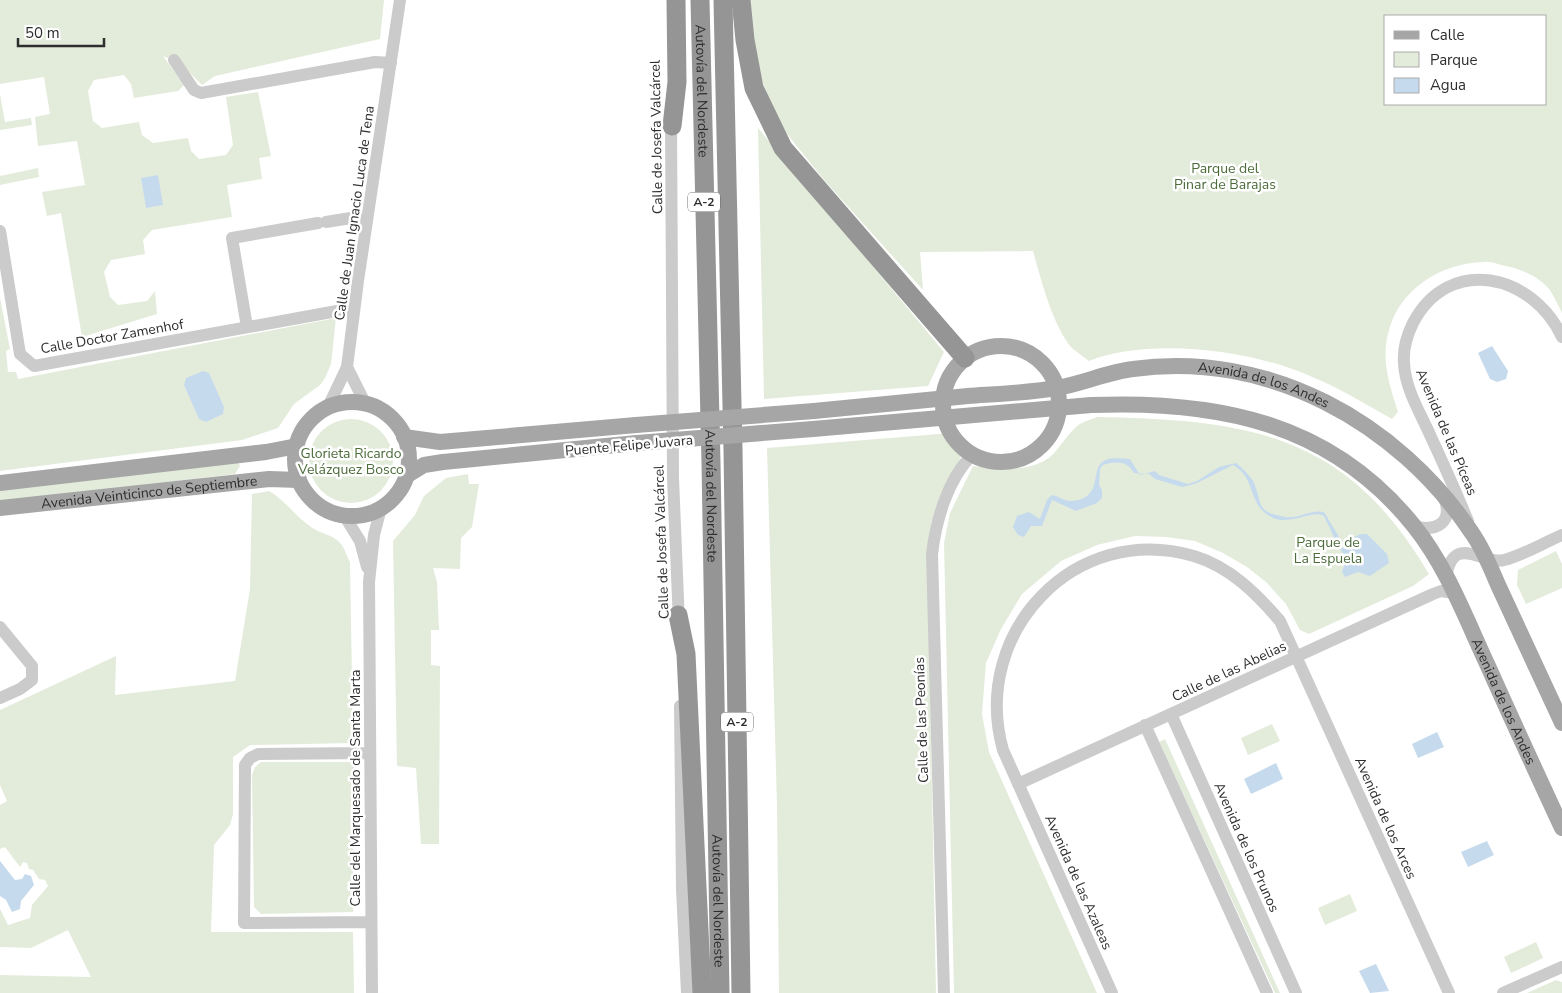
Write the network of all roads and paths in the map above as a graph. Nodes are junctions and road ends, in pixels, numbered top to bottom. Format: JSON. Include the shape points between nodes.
{"nodes":[{"id":1,"x":400,"y":0,"type":"edge"},
{"id":2,"x":668,"y":0,"type":"edge"},
{"id":3,"x":676,"y":0,"type":"edge"},
{"id":4,"x":700,"y":0,"type":"edge"},
{"id":5,"x":723,"y":0,"type":"edge"},
{"id":6,"x":741,"y":0,"type":"edge"},
{"id":7,"x":174,"y":60,"type":"dead end"},
{"id":8,"x":391,"y":63,"type":"junction"},
{"id":9,"x":672,"y":126,"type":"junction"},
{"id":10,"x":367,"y":219,"type":"junction"},
{"id":11,"x":0,"y":231,"type":"edge"},
{"id":12,"x":354,"y":311,"type":"junction"},
{"id":13,"x":247,"y":326,"type":"junction"},
{"id":14,"x":1562,"y":337,"type":"edge"},
{"id":15,"x":965,"y":358,"type":"junction"},
{"id":16,"x":347,"y":367,"type":"junction"},
{"id":17,"x":1058,"y":388,"type":"junction"},
{"id":18,"x":943,"y":398,"type":"junction"},
{"id":19,"x":365,"y":404,"type":"junction"},
{"id":20,"x":328,"y":407,"type":"junction"},
{"id":21,"x":1060,"y":409,"type":"junction"},
{"id":22,"x":945,"y":419,"type":"junction"},
{"id":23,"x":404,"y":437,"type":"junction"},
{"id":24,"x":297,"y":446,"type":"junction"},
{"id":25,"x":972,"y":455,"type":"junction"},
{"id":26,"x":406,"y":476,"type":"junction"},
{"id":27,"x":299,"y":480,"type":"junction"},
{"id":28,"x":0,"y":482,"type":"edge"},
{"id":29,"x":1441,"y":492,"type":"junction"},
{"id":30,"x":0,"y":508,"type":"edge"},
{"id":31,"x":381,"y":508,"type":"junction"},
{"id":32,"x":344,"y":515,"type":"junction"},
{"id":33,"x":1414,"y":526,"type":"junction"},
{"id":34,"x":1472,"y":532,"type":"junction"},
{"id":35,"x":1562,"y":535,"type":"edge"},
{"id":36,"x":1488,"y":560,"type":"junction"},
{"id":37,"x":1446,"y":578,"type":"junction"},
{"id":38,"x":369,"y":582,"type":"junction"},
{"id":39,"x":1454,"y":593,"type":"junction"},
{"id":40,"x":678,"y":615,"type":"junction"},
{"id":41,"x":0,"y":627,"type":"edge"},
{"id":42,"x":1296,"y":656,"type":"junction"},
{"id":43,"x":0,"y":698,"type":"edge"},
{"id":44,"x":1171,"y":714,"type":"junction"},
{"id":45,"x":1562,"y":723,"type":"edge"},
{"id":46,"x":1145,"y":725,"type":"junction"},
{"id":47,"x":370,"y":753,"type":"junction"},
{"id":48,"x":1018,"y":784,"type":"junction"},
{"id":49,"x":1562,"y":828,"type":"edge"},
{"id":50,"x":371,"y":922,"type":"junction"},
{"id":51,"x":1562,"y":967,"type":"edge"},
{"id":52,"x":372,"y":993,"type":"edge"},
{"id":53,"x":686,"y":993,"type":"edge"},
{"id":54,"x":702,"y":993,"type":"edge"},
{"id":55,"x":720,"y":993,"type":"edge"},
{"id":56,"x":741,"y":993,"type":"edge"},
{"id":57,"x":944,"y":993,"type":"edge"},
{"id":58,"x":1112,"y":993,"type":"edge"},
{"id":59,"x":1268,"y":993,"type":"edge"},
{"id":60,"x":1296,"y":993,"type":"edge"},
{"id":61,"x":1449,"y":993,"type":"edge"},
{"id":62,"x":1503,"y":993,"type":"edge"}],
"edges":[{"from":1,"to":8,"type":"street","name":"Calle de Juan Ignacio Luca de Tena"},
{"from":2,"to":9,"type":"street","name":"Calle de Josefa Valcárcel"},
{"from":3,"to":9,"type":"highway","via":[[677,82]]},
{"from":4,"to":55,"type":"highway","name":"Autovía del Nordeste","number":"A-2"},
{"from":5,"to":56,"type":"highway","name":"Autovía del Nordeste","number":"A-2"},
{"from":6,"to":15,"type":"highway","via":[[754,88],[783,148]]},
{"from":7,"to":8,"type":"street","via":[[194,90],[202,93],[375,62]]},
{"from":8,"to":10,"type":"street","name":"Calle de Juan Ignacio Luca de Tena"},
{"from":9,"to":40,"type":"street","name":"Calle de Josefa Valcárcel","via":[[673,478]]},
{"from":10,"to":12,"type":"street","name":"Calle de Juan Ignacio Luca de Tena"},
{"from":10,"to":13,"type":"street","via":[[351,218],[232,238]]},
{"from":11,"to":13,"type":"street","name":"Calle Doctor Zamenhof","via":[[20,354],[34,366]]},
{"from":12,"to":13,"type":"street","name":"Calle Doctor Zamenhof"},
{"from":12,"to":16,"type":"street","name":"Calle de Juan Ignacio Luca de Tena"},
{"from":14,"to":34,"type":"street","name":"Avenida de las Píceas","via":[[1547,312],[1534,299],[1512,285],[1487,280],[1471,281],[1442,291],[1418,313],[1408,332],[1404,348],[1406,379]]},
{"from":15,"to":17,"type":"main road","via":[[990,347],[1020,348],[1045,365]]},
{"from":15,"to":18,"type":"main road","via":[[954,370]]},
{"from":16,"to":19,"type":"street"},
{"from":16,"to":20,"type":"street","name":"Calle de Juan Ignacio Luca de Tena"},
{"from":17,"to":18,"type":"main road","name":"Avenida de los Andes"},
{"from":17,"to":21,"type":"main road"},
{"from":17,"to":29,"type":"main road","name":"Avenida de los Andes","via":[[1132,369],[1165,366],[1198,366],[1250,374],[1293,387],[1365,424],[1394,445]]},
{"from":18,"to":22,"type":"main road"},
{"from":18,"to":23,"type":"main road","name":"Puente Felipe Juvara","bridge":true,"via":[[440,442]]},
{"from":19,"to":20,"type":"main road","via":[[340,403]]},
{"from":19,"to":23,"type":"main road","via":[[389,416]]},
{"from":20,"to":24,"type":"main road","via":[[310,420]]},
{"from":21,"to":22,"type":"main road","name":"Avenida de los Andes"},
{"from":21,"to":25,"type":"main road","via":[[1044,444],[1028,456],[1010,462],[990,462]]},
{"from":21,"to":33,"type":"main road","name":"Avenida de los Andes","via":[[1137,403],[1216,410],[1267,423],[1344,460]]},
{"from":22,"to":25,"type":"main road","via":[[950,433]]},
{"from":22,"to":26,"type":"main road","name":"Puente Felipe Juvara","bridge":true,"via":[[443,462],[424,465]]},
{"from":23,"to":26,"type":"main road","via":[[408,463]]},
{"from":24,"to":27,"type":"main road","via":[[295,458]]},
{"from":24,"to":28,"type":"main road","name":"Avenida Veinticinco de Septiembre"},
{"from":25,"to":57,"type":"street","name":"Calle de las Peonías","via":[[948,494],[938,521],[932,554]]},
{"from":26,"to":31,"type":"main road","via":[[399,490]]},
{"from":27,"to":30,"type":"main road","name":"Avenida Veinticinco de Septiembre","via":[[269,478]]},
{"from":27,"to":32,"type":"main road","via":[[317,504]]},
{"from":29,"to":33,"type":"street","via":[[1446,518],[1441,525],[1432,529]]},
{"from":29,"to":34,"type":"main road","name":"Avenida de los Andes"},
{"from":31,"to":32,"type":"main road","via":[[358,515]]},
{"from":31,"to":38,"type":"street","name":"Calle del Marquesado de Santa Marta"},
{"from":32,"to":38,"type":"street","name":"Calle del Marquesado de Santa Marta","via":[[360,541]]},
{"from":33,"to":37,"type":"main road","name":"Avenida de los Andes"},
{"from":34,"to":36,"type":"main road","name":"Avenida de los Andes"},
{"from":35,"to":36,"type":"street","via":[[1506,560]]},
{"from":36,"to":37,"type":"street","via":[[1477,553],[1462,554],[1452,561]]},
{"from":36,"to":45,"type":"main road","name":"Avenida de los Andes"},
{"from":37,"to":39,"type":"main road","name":"Avenida de los Andes"},
{"from":38,"to":47,"type":"street","name":"Calle del Marquesado de Santa Marta"},
{"from":39,"to":42,"type":"street","name":"Calle de las Abelias","via":[[1441,591]]},
{"from":39,"to":49,"type":"main road","name":"Avenida de los Andes"},
{"from":40,"to":53,"type":"street","name":"Calle de Josefa Valcárcel"},
{"from":40,"to":54,"type":"highway","via":[[686,654]]},
{"from":41,"to":43,"type":"street","via":[[32,666],[32,680]]},
{"from":42,"to":44,"type":"street","name":"Calle de las Abelias"},
{"from":42,"to":48,"type":"street","name":"Avenida de los Arces","via":[[1280,621],[1263,601],[1243,582],[1213,563],[1178,552],[1146,550],[1111,554],[1084,564],[1064,576],[1037,600],[1016,629],[1003,658],[996,697],[998,733]]},
{"from":42,"to":61,"type":"street","name":"Avenida de los Arces"},
{"from":44,"to":46,"type":"street","name":"Calle de las Abelias"},
{"from":44,"to":60,"type":"street","name":"Avenida de los Prunos"},
{"from":46,"to":48,"type":"street","name":"Calle de las Abelias"},
{"from":46,"to":59,"type":"street"},
{"from":47,"to":50,"type":"street","name":"Calle del Marquesado de Santa Marta"},
{"from":47,"to":50,"type":"street","via":[[258,754],[244,765],[244,922]]},
{"from":48,"to":58,"type":"street","name":"Avenida de las Azaleas"},
{"from":50,"to":52,"type":"street","name":"Calle del Marquesado de Santa Marta"},
{"from":51,"to":62,"type":"street"}]}
